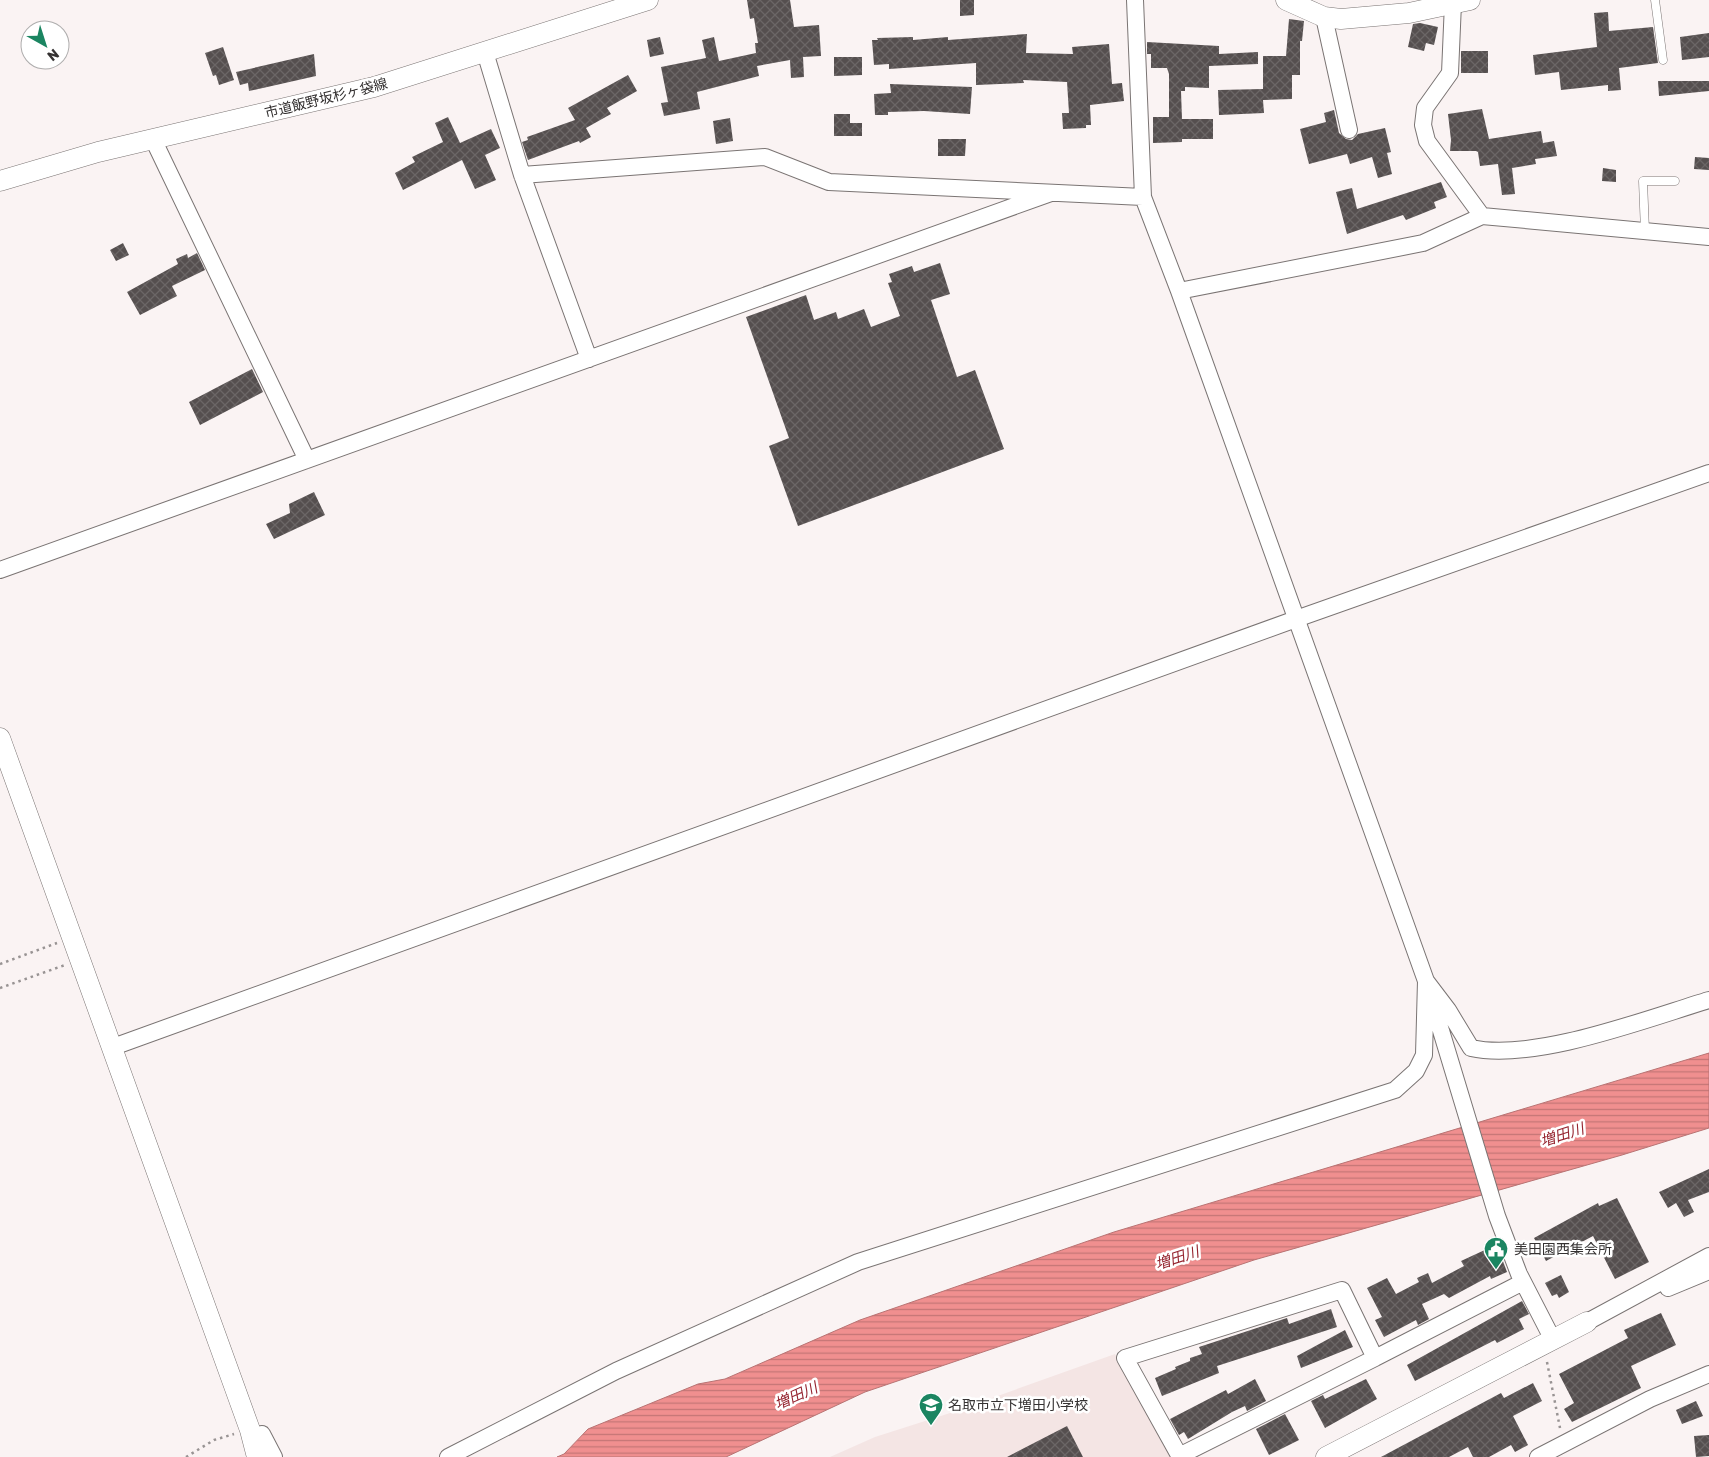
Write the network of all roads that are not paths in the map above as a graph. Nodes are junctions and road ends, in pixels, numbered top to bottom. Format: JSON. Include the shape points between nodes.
{"nodes":[{"id":1,"x":648,"y":0,"type":"edge"},
{"id":2,"x":1135,"y":0,"type":"edge"},
{"id":3,"x":1286,"y":0,"type":"edge"},
{"id":4,"x":1655,"y":0,"type":"edge"},
{"id":5,"x":1461,"y":2,"type":"edge"},
{"id":6,"x":1324,"y":17,"type":"junction"},
{"id":7,"x":485,"y":52,"type":"junction"},
{"id":8,"x":1663,"y":60,"type":"dead end"},
{"id":9,"x":1349,"y":130,"type":"dead end"},
{"id":10,"x":154,"y":139,"type":"junction"},
{"id":11,"x":522,"y":175,"type":"junction"},
{"id":12,"x":0,"y":181,"type":"edge"},
{"id":13,"x":1675,"y":181,"type":"dead end"},
{"id":14,"x":1051,"y":193,"type":"junction"},
{"id":15,"x":1143,"y":197,"type":"junction"},
{"id":16,"x":1482,"y":216,"type":"junction"},
{"id":17,"x":1645,"y":231,"type":"junction"},
{"id":18,"x":1709,"y":237,"type":"edge"},
{"id":19,"x":1179,"y":290,"type":"junction"},
{"id":20,"x":589,"y":359,"type":"junction"},
{"id":21,"x":307,"y":460,"type":"junction"},
{"id":22,"x":1709,"y":473,"type":"edge"},
{"id":23,"x":0,"y":570,"type":"edge"},
{"id":24,"x":1296,"y":618,"type":"junction"},
{"id":25,"x":0,"y":738,"type":"edge"},
{"id":26,"x":1426,"y":981,"type":"junction"},
{"id":27,"x":1709,"y":1000,"type":"edge"},
{"id":28,"x":113,"y":1047,"type":"junction"},
{"id":29,"x":1709,"y":1256,"type":"edge"},
{"id":30,"x":1709,"y":1271,"type":"edge"},
{"id":31,"x":1523,"y":1282,"type":"junction"},
{"id":32,"x":1588,"y":1322,"type":"junction"},
{"id":33,"x":1554,"y":1340,"type":"junction"},
{"id":34,"x":1375,"y":1358,"type":"junction"},
{"id":35,"x":1709,"y":1374,"type":"edge"},
{"id":36,"x":253,"y":1442,"type":"edge"},
{"id":37,"x":1550,"y":1452,"type":"edge"},
{"id":38,"x":1179,"y":1456,"type":"edge"},
{"id":39,"x":274,"y":1457,"type":"edge"},
{"id":40,"x":448,"y":1457,"type":"edge"},
{"id":41,"x":1326,"y":1457,"type":"edge"}],
"edges":[{"from":1,"to":7,"type":"street","name":"市道飯野坂杉ヶ袋線"},
{"from":2,"to":15,"type":"street"},
{"from":3,"to":6,"type":"street"},
{"from":4,"to":8,"type":"lane"},
{"from":5,"to":6,"type":"street","via":[[1409,13],[1341,19]]},
{"from":5,"to":16,"type":"street","via":[[1450,74],[1425,108],[1423,125],[1427,142]]},
{"from":6,"to":9,"type":"street"},
{"from":7,"to":10,"type":"street","name":"市道飯野坂杉ヶ袋線","via":[[374,87]]},
{"from":7,"to":11,"type":"street"},
{"from":10,"to":12,"type":"street","name":"市道飯野坂杉ヶ袋線"},
{"from":10,"to":21,"type":"street"},
{"from":11,"to":14,"type":"street","via":[[765,157],[828,182]]},
{"from":11,"to":20,"type":"street"},
{"from":13,"to":17,"type":"lane","via":[[1643,181]]},
{"from":14,"to":15,"type":"street"},
{"from":14,"to":20,"type":"street"},
{"from":15,"to":19,"type":"street"},
{"from":16,"to":17,"type":"street"},
{"from":16,"to":19,"type":"street","via":[[1423,243]]},
{"from":17,"to":18,"type":"street"},
{"from":19,"to":24,"type":"street"},
{"from":20,"to":21,"type":"street"},
{"from":21,"to":23,"type":"street"},
{"from":22,"to":24,"type":"street"},
{"from":24,"to":26,"type":"street"},
{"from":24,"to":28,"type":"street"},
{"from":25,"to":28,"type":"street"},
{"from":26,"to":27,"type":"street","via":[[1471,1048],[1489,1052],[1542,1047]]},
{"from":26,"to":31,"type":"street","via":[[1497,1216]]},
{"from":26,"to":40,"type":"street","via":[[1424,1055],[1416,1071],[1395,1090],[858,1262],[616,1371]]},
{"from":28,"to":36,"type":"street"},
{"from":29,"to":32,"type":"street"},
{"from":30,"to":32,"type":"street"},
{"from":31,"to":33,"type":"street"},
{"from":31,"to":34,"type":"street"},
{"from":32,"to":33,"type":"street"},
{"from":33,"to":41,"type":"street"},
{"from":34,"to":38,"type":"street"},
{"from":34,"to":38,"type":"street","via":[[1342,1290],[1125,1358]]},
{"from":35,"to":37,"type":"street","via":[[1650,1399]]},
{"from":36,"to":39,"type":"street","via":[[262,1434]]}]}
